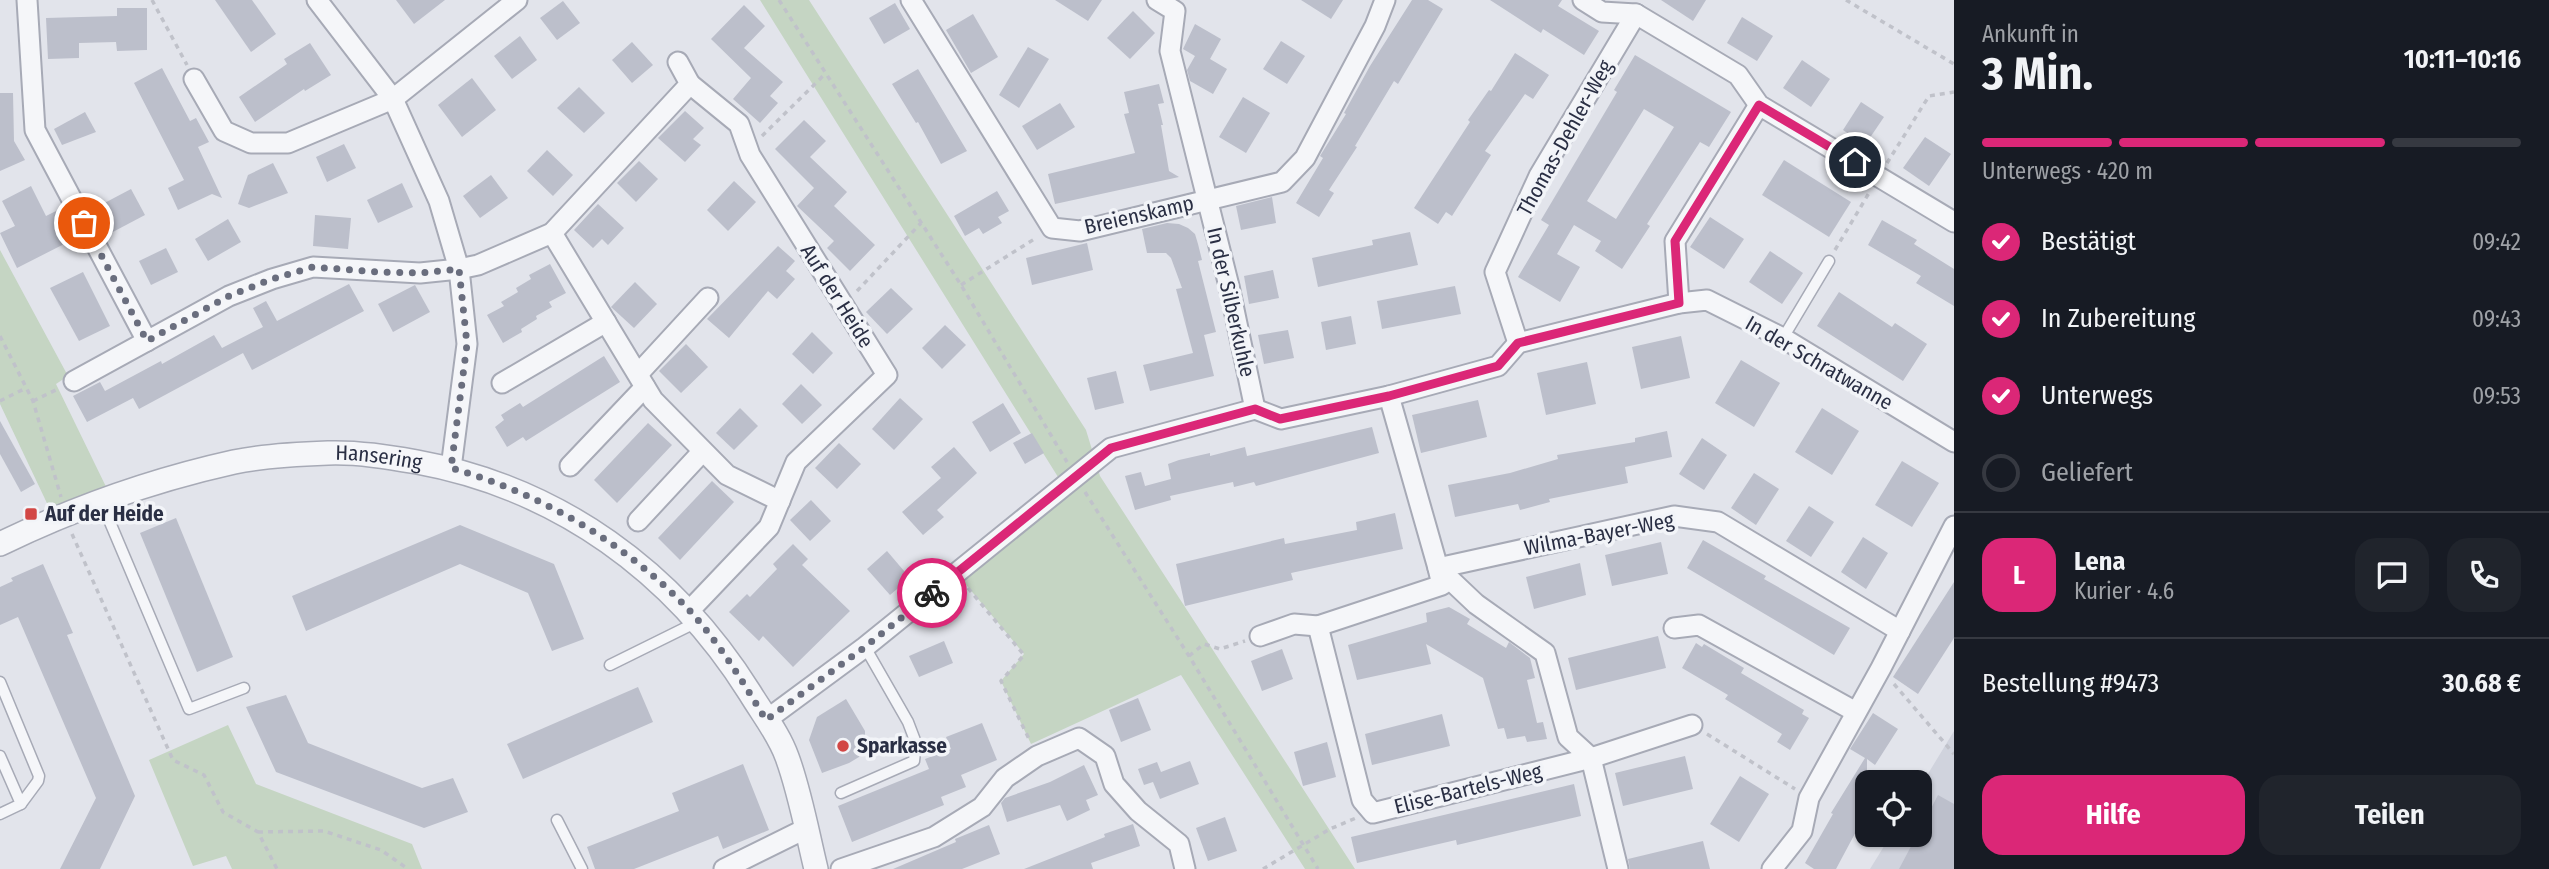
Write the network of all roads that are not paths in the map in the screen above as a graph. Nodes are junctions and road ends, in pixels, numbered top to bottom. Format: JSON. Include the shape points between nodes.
{"nodes":[{"id":1,"x":27,"y":0,"type":"edge"},
{"id":2,"x":317,"y":0,"type":"edge"},
{"id":3,"x":517,"y":0,"type":"edge"},
{"id":4,"x":911,"y":0,"type":"edge"},
{"id":5,"x":1157,"y":0,"type":"edge"},
{"id":6,"x":1385,"y":0,"type":"edge"},
{"id":7,"x":1583,"y":0,"type":"edge"},
{"id":8,"x":1636,"y":14,"type":"junction"},
{"id":9,"x":678,"y":62,"type":"dead end"},
{"id":10,"x":194,"y":79,"type":"road end"},
{"id":11,"x":690,"y":84,"type":"junction"},
{"id":12,"x":393,"y":99,"type":"junction"},
{"id":13,"x":1759,"y":105,"type":"junction"},
{"id":14,"x":1207,"y":200,"type":"junction"},
{"id":15,"x":1954,"y":222,"type":"edge"},
{"id":16,"x":552,"y":233,"type":"junction"},
{"id":17,"x":1829,"y":261,"type":"dead end"},
{"id":18,"x":459,"y":269,"type":"junction"},
{"id":19,"x":708,"y":298,"type":"dead end"},
{"id":20,"x":1679,"y":303,"type":"junction"},
{"id":21,"x":606,"y":322,"type":"junction"},
{"id":22,"x":1783,"y":338,"type":"junction"},
{"id":23,"x":147,"y":341,"type":"junction"},
{"id":24,"x":1518,"y":343,"type":"junction"},
{"id":25,"x":74,"y":381,"type":"road end"},
{"id":26,"x":641,"y":381,"type":"junction"},
{"id":27,"x":502,"y":383,"type":"dead end"},
{"id":28,"x":1389,"y":396,"type":"junction"},
{"id":29,"x":1255,"y":409,"type":"junction"},
{"id":30,"x":1954,"y":442,"type":"edge"},
{"id":31,"x":702,"y":452,"type":"junction"},
{"id":32,"x":570,"y":466,"type":"dead end"},
{"id":33,"x":451,"y":468,"type":"junction"},
{"id":34,"x":101,"y":500,"type":"junction"},
{"id":35,"x":780,"y":501,"type":"junction"},
{"id":36,"x":638,"y":521,"type":"dead end"},
{"id":37,"x":1954,"y":526,"type":"edge"},
{"id":38,"x":0,"y":544,"type":"edge"},
{"id":39,"x":1438,"y":568,"type":"junction"},
{"id":40,"x":694,"y":616,"type":"junction"},
{"id":41,"x":1318,"y":626,"type":"junction"},
{"id":42,"x":1674,"y":628,"type":"dead end"},
{"id":43,"x":1900,"y":631,"type":"junction"},
{"id":44,"x":1260,"y":636,"type":"road end"},
{"id":45,"x":865,"y":647,"type":"junction"},
{"id":46,"x":610,"y":665,"type":"dead end"},
{"id":47,"x":0,"y":682,"type":"edge"},
{"id":48,"x":244,"y":688,"type":"dead end"},
{"id":49,"x":1856,"y":712,"type":"junction"},
{"id":50,"x":766,"y":720,"type":"junction"},
{"id":51,"x":1692,"y":725,"type":"road end"},
{"id":52,"x":0,"y":756,"type":"edge"},
{"id":53,"x":1591,"y":758,"type":"junction"},
{"id":54,"x":841,"y":793,"type":"dead end"},
{"id":55,"x":21,"y":804,"type":"junction"},
{"id":56,"x":0,"y":814,"type":"edge"},
{"id":57,"x":557,"y":820,"type":"dead end"},
{"id":58,"x":807,"y":828,"type":"junction"},
{"id":59,"x":582,"y":869,"type":"edge"},
{"id":60,"x":723,"y":869,"type":"edge"},
{"id":61,"x":816,"y":869,"type":"edge"},
{"id":62,"x":841,"y":869,"type":"edge"},
{"id":63,"x":1185,"y":869,"type":"edge"},
{"id":64,"x":1618,"y":869,"type":"edge"},
{"id":65,"x":1772,"y":869,"type":"edge"}],
"edges":[{"from":1,"to":23,"type":"street","via":[[35,130]]},
{"from":2,"to":12,"type":"street"},
{"from":3,"to":12,"type":"street"},
{"from":4,"to":14,"type":"street","name":"Breienskamp","via":[[1052,228],[1080,231]]},
{"from":5,"to":14,"type":"street","name":"In der Silberkuhle","via":[[1175,11],[1170,51]]},
{"from":6,"to":14,"type":"street","name":"Breienskamp","via":[[1305,158],[1282,182]]},
{"from":7,"to":8,"type":"street","via":[[1602,12]]},
{"from":8,"to":13,"type":"street","via":[[1738,75]]},
{"from":8,"to":24,"type":"street","name":"Thomas-Dehler-Weg","via":[[1539,176],[1495,272]]},
{"from":9,"to":11,"type":"street","name":"Auf der Heide"},
{"from":10,"to":12,"type":"street","via":[[224,131],[251,143],[288,143]]},
{"from":11,"to":16,"type":"street"},
{"from":11,"to":35,"type":"street","name":"Auf der Heide","via":[[739,124],[748,149],[887,375],[796,462]]},
{"from":12,"to":18,"type":"street","via":[[439,201]]},
{"from":13,"to":15,"type":"street"},
{"from":13,"to":20,"type":"street","via":[[1675,241]]},
{"from":14,"to":29,"type":"street","name":"In der Silberkuhle"},
{"from":16,"to":18,"type":"street"},
{"from":16,"to":21,"type":"street"},
{"from":17,"to":22,"type":"lane"},
{"from":18,"to":23,"type":"street","via":[[421,273],[313,267],[229,296]]},
{"from":18,"to":33,"type":"street","via":[[467,344]]},
{"from":19,"to":26,"type":"street"},
{"from":20,"to":22,"type":"street","name":"In der Schratwanne","via":[[1707,300]]},
{"from":20,"to":24,"type":"street","name":"In der Schratwanne"},
{"from":21,"to":26,"type":"street"},
{"from":21,"to":27,"type":"street"},
{"from":22,"to":30,"type":"street","name":"In der Schratwanne"},
{"from":23,"to":25,"type":"street"},
{"from":24,"to":28,"type":"street","via":[[1498,366]]},
{"from":26,"to":31,"type":"street"},
{"from":26,"to":32,"type":"street"},
{"from":28,"to":29,"type":"street","via":[[1280,419]]},
{"from":28,"to":39,"type":"street"},
{"from":29,"to":45,"type":"street","via":[[1111,448]]},
{"from":31,"to":35,"type":"street","via":[[727,475]]},
{"from":31,"to":36,"type":"street"},
{"from":33,"to":34,"type":"street","name":"Hansering","via":[[378,455],[236,461]]},
{"from":33,"to":40,"type":"street","name":"Hansering","via":[[484,477],[586,526],[634,561]]},
{"from":34,"to":38,"type":"street","name":"Hansering"},
{"from":34,"to":48,"type":"lane","via":[[189,709]]},
{"from":35,"to":40,"type":"street","name":"Auf der Heide","via":[[769,527]]},
{"from":37,"to":43,"type":"street"},
{"from":39,"to":41,"type":"street","via":[[1442,585]]},
{"from":39,"to":43,"type":"street","name":"Wilma-Bayer-Weg","via":[[1685,517],[1718,522]]},
{"from":39,"to":53,"type":"street","via":[[1476,604],[1545,653],[1568,737]]},
{"from":40,"to":46,"type":"lane"},
{"from":40,"to":50,"type":"street","name":"Hansering","via":[[729,660]]},
{"from":41,"to":44,"type":"street","via":[[1294,624]]},
{"from":41,"to":53,"type":"street","name":"Elise-Bartels-Weg","via":[[1362,800],[1373,813]]},
{"from":42,"to":49,"type":"street","via":[[1699,625]]},
{"from":43,"to":49,"type":"street"},
{"from":45,"to":50,"type":"street"},
{"from":45,"to":54,"type":"lane","via":[[908,722],[916,743],[914,761]]},
{"from":47,"to":55,"type":"lane","via":[[39,776]]},
{"from":49,"to":65,"type":"street","via":[[1809,798],[1802,831]]},
{"from":50,"to":58,"type":"street","name":"Hansering","via":[[786,755]]},
{"from":51,"to":53,"type":"street","name":"Elise-Bartels-Weg"},
{"from":52,"to":55,"type":"lane"},
{"from":53,"to":64,"type":"street"},
{"from":55,"to":56,"type":"lane"},
{"from":57,"to":59,"type":"lane"},
{"from":58,"to":60,"type":"street"},
{"from":58,"to":61,"type":"street","name":"Hansering"},
{"from":62,"to":63,"type":"street","via":[[934,837],[982,807],[1005,778],[1037,756],[1079,738],[1105,756],[1114,784],[1138,811],[1179,844]]}]}
